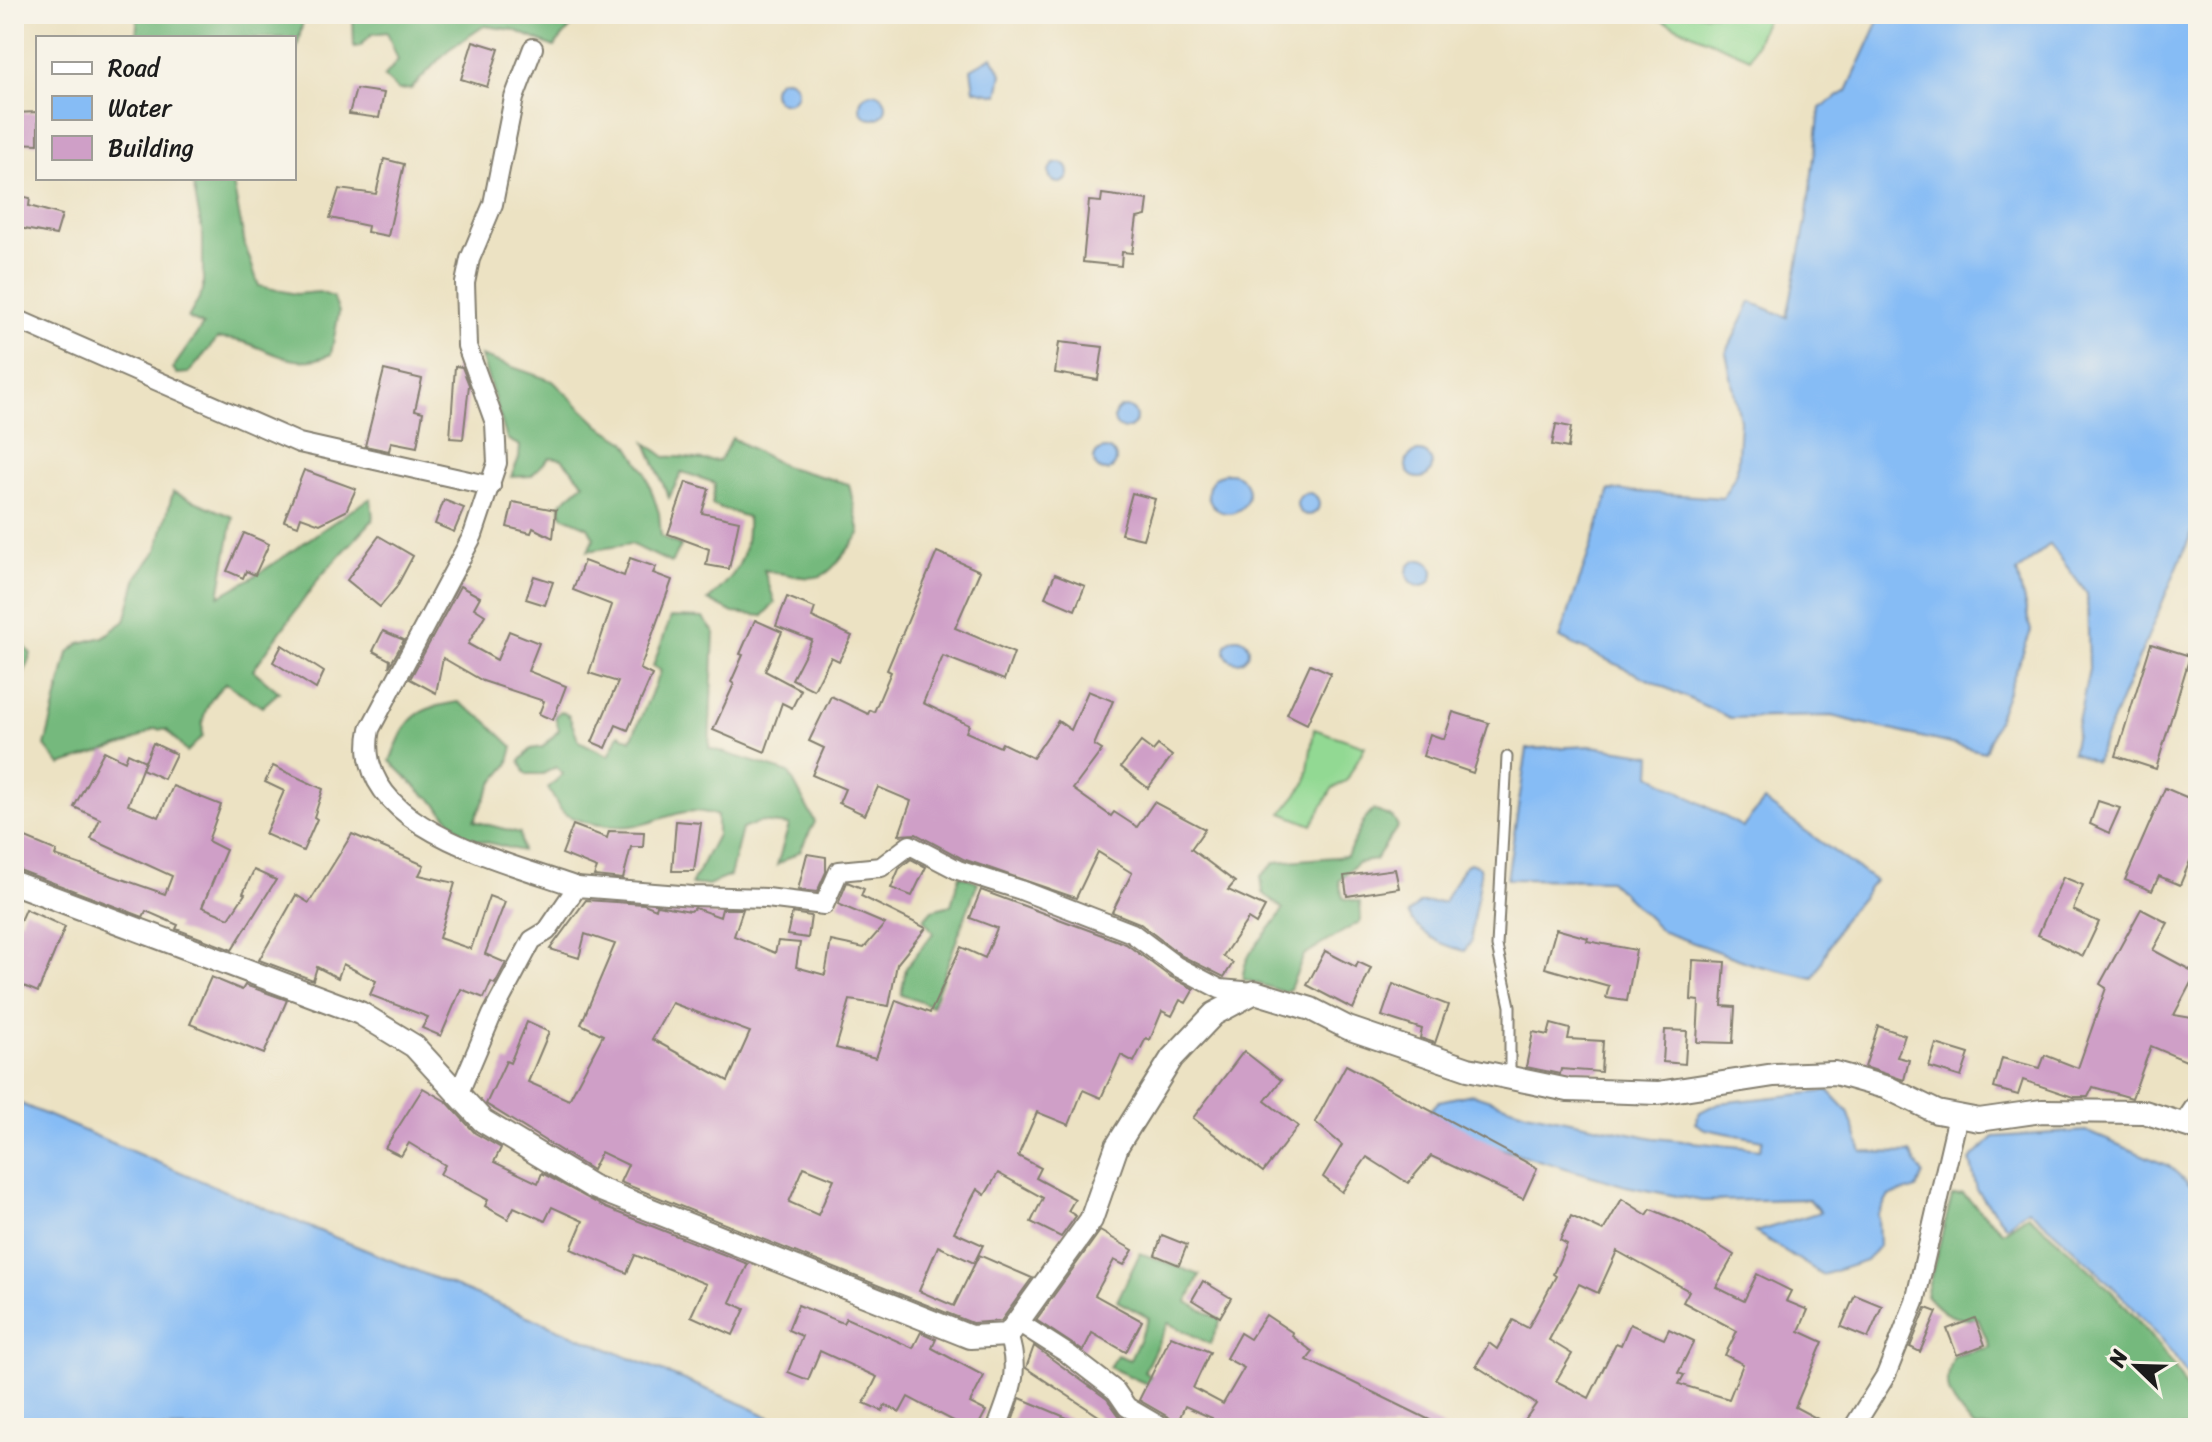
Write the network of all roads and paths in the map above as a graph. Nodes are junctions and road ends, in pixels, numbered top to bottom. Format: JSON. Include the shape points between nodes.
{"nodes":[{"id":1,"x":533,"y":48,"type":"dead end"},
{"id":2,"x":14,"y":318,"type":"edge"},
{"id":3,"x":491,"y":486,"type":"junction"},
{"id":4,"x":1507,"y":757,"type":"dead end"},
{"id":5,"x":14,"y":883,"type":"edge"},
{"id":6,"x":577,"y":887,"type":"junction"},
{"id":7,"x":1255,"y":992,"type":"junction"},
{"id":8,"x":1510,"y":1077,"type":"junction"},
{"id":9,"x":458,"y":1095,"type":"junction"},
{"id":10,"x":2198,"y":1102,"type":"edge"},
{"id":11,"x":1958,"y":1116,"type":"junction"},
{"id":12,"x":2190,"y":1126,"type":"edge"},
{"id":13,"x":1013,"y":1329,"type":"junction"},
{"id":14,"x":997,"y":1428,"type":"edge"},
{"id":15,"x":1163,"y":1428,"type":"edge"},
{"id":16,"x":1853,"y":1428,"type":"edge"}],
"edges":[{"from":1,"to":3,"type":"street","via":[[514,98],[493,204],[465,283],[467,346],[499,442]]},
{"from":2,"to":3,"type":"street","via":[[299,443]]},
{"from":3,"to":6,"type":"street","via":[[473,535],[370,729],[365,752],[371,772],[416,825]]},
{"from":4,"to":8,"type":"lane","via":[[1497,946],[1511,1019]]},
{"from":5,"to":9,"type":"street","via":[[360,1013],[414,1046]]},
{"from":6,"to":7,"type":"street","via":[[824,905],[839,871],[881,867],[910,845],[958,870],[1132,933],[1176,966],[1220,989]]},
{"from":6,"to":9,"type":"street","via":[[547,931],[532,940]]},
{"from":7,"to":8,"type":"street","via":[[1468,1069]]},
{"from":7,"to":13,"type":"street","via":[[1214,1014],[1172,1058],[1117,1146],[1091,1220]]},
{"from":8,"to":11,"type":"street","via":[[1568,1090],[1658,1093],[1774,1075],[1835,1073]]},
{"from":9,"to":13,"type":"street","via":[[483,1121],[591,1186],[970,1337]]},
{"from":10,"to":12,"type":"street"},
{"from":11,"to":12,"type":"street","via":[[1979,1120],[2042,1111],[2144,1112]]},
{"from":11,"to":16,"type":"street","via":[[1915,1302],[1886,1375]]},
{"from":13,"to":14,"type":"street","via":[[1013,1384]]},
{"from":13,"to":15,"type":"street","via":[[1068,1354],[1116,1391],[1127,1407]]}]}
